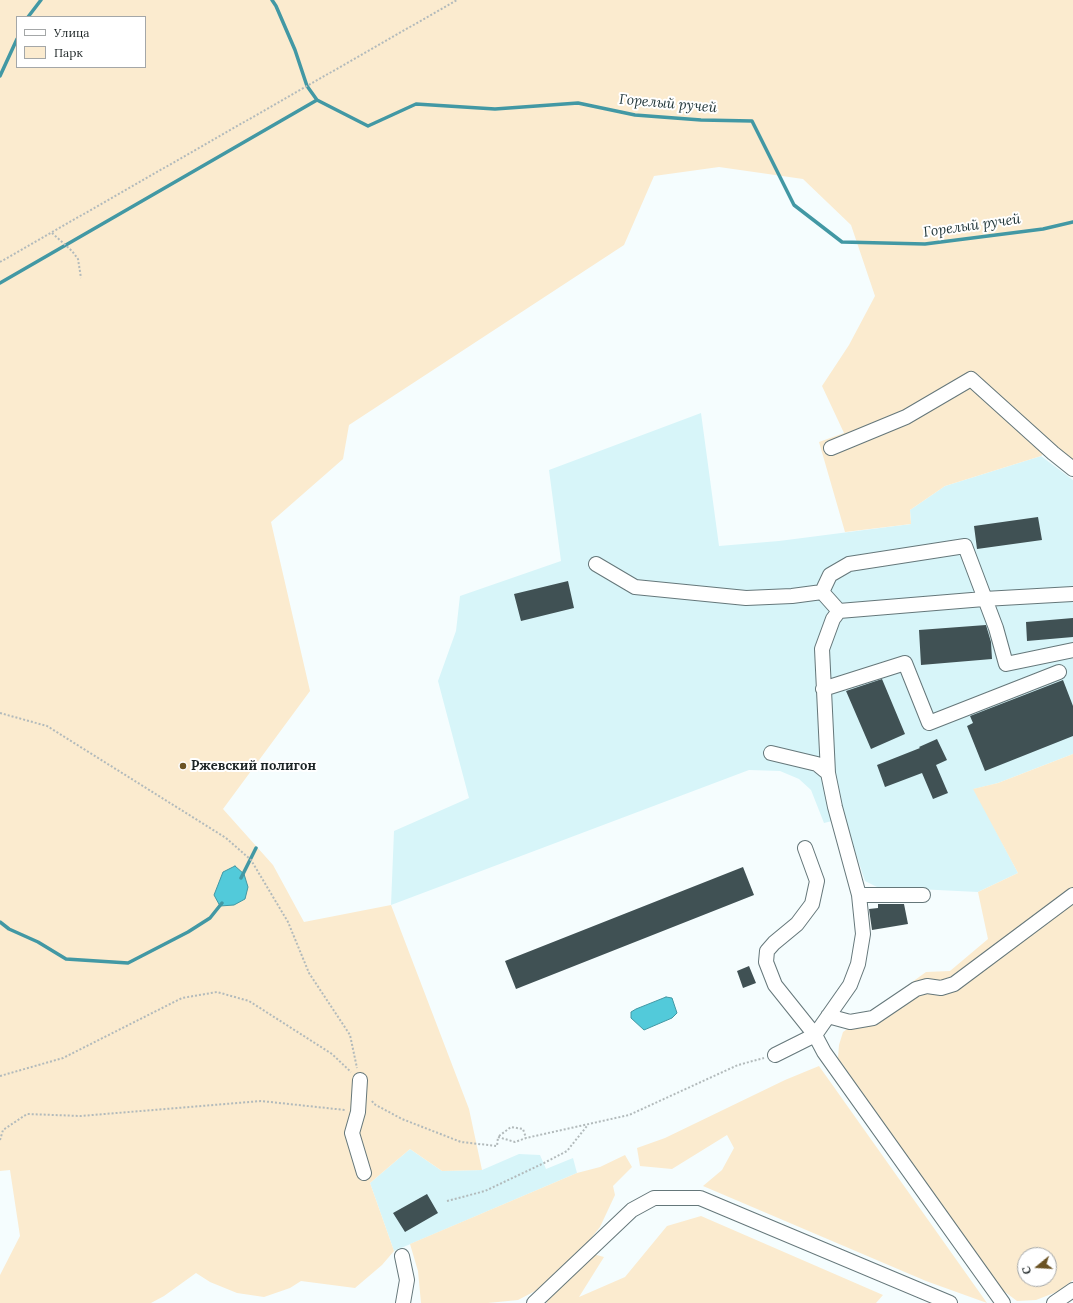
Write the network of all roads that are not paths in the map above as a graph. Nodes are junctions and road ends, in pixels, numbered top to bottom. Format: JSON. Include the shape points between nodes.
{"nodes":[{"id":1,"x":831,"y":448,"type":"dead end"},
{"id":2,"x":1073,"y":469,"type":"edge"},
{"id":3,"x":596,"y":564,"type":"dead end"},
{"id":4,"x":822,"y":592,"type":"junction"},
{"id":5,"x":1073,"y":594,"type":"edge"},
{"id":6,"x":984,"y":599,"type":"junction"},
{"id":7,"x":839,"y":611,"type":"junction"},
{"id":8,"x":1073,"y":650,"type":"edge"},
{"id":9,"x":1059,"y":672,"type":"dead end"},
{"id":10,"x":823,"y":689,"type":"junction"},
{"id":11,"x":771,"y":753,"type":"dead end"},
{"id":12,"x":828,"y":773,"type":"junction"},
{"id":13,"x":805,"y":848,"type":"dead end"},
{"id":14,"x":923,"y":895,"type":"dead end"},
{"id":15,"x":1073,"y":895,"type":"edge"},
{"id":16,"x":859,"y":896,"type":"junction"},
{"id":17,"x":828,"y":1016,"type":"junction"},
{"id":18,"x":814,"y":1035,"type":"junction"},
{"id":19,"x":775,"y":1055,"type":"road end"},
{"id":20,"x":360,"y":1080,"type":"road end"},
{"id":21,"x":364,"y":1173,"type":"dead end"},
{"id":22,"x":402,"y":1256,"type":"dead end"},
{"id":23,"x":1073,"y":1290,"type":"edge"},
{"id":24,"x":403,"y":1303,"type":"edge"},
{"id":25,"x":534,"y":1303,"type":"edge"},
{"id":26,"x":950,"y":1303,"type":"edge"},
{"id":27,"x":1003,"y":1303,"type":"edge"},
{"id":28,"x":1054,"y":1303,"type":"edge"}],
"edges":[{"from":1,"to":2,"type":"street","via":[[906,417],[971,379]]},
{"from":3,"to":4,"type":"street","via":[[635,587],[746,598]]},
{"from":4,"to":6,"type":"street","via":[[830,575],[849,564],[965,546]]},
{"from":4,"to":7,"type":"street"},
{"from":5,"to":6,"type":"street"},
{"from":6,"to":7,"type":"street"},
{"from":6,"to":8,"type":"street","via":[[996,628],[1006,664]]},
{"from":7,"to":10,"type":"street","via":[[830,626],[822,649]]},
{"from":9,"to":10,"type":"street","via":[[929,723],[905,663]]},
{"from":10,"to":12,"type":"street"},
{"from":11,"to":12,"type":"street","via":[[816,764]]},
{"from":12,"to":16,"type":"street","via":[[834,807]]},
{"from":13,"to":18,"type":"street","via":[[817,881],[812,904],[797,924],[767,951],[766,962],[775,985]]},
{"from":14,"to":16,"type":"street"},
{"from":15,"to":17,"type":"street","via":[[954,984],[941,988],[927,986],[916,989],[873,1018],[850,1022]]},
{"from":16,"to":17,"type":"street","via":[[863,934],[858,964],[850,985]]},
{"from":17,"to":18,"type":"street"},
{"from":18,"to":19,"type":"street"},
{"from":18,"to":27,"type":"street"},
{"from":20,"to":21,"type":"street","via":[[358,1112],[352,1132]]},
{"from":22,"to":24,"type":"street","via":[[407,1280]]},
{"from":23,"to":28,"type":"street"},
{"from":25,"to":26,"type":"street","via":[[632,1210],[654,1198],[700,1198]]}]}
